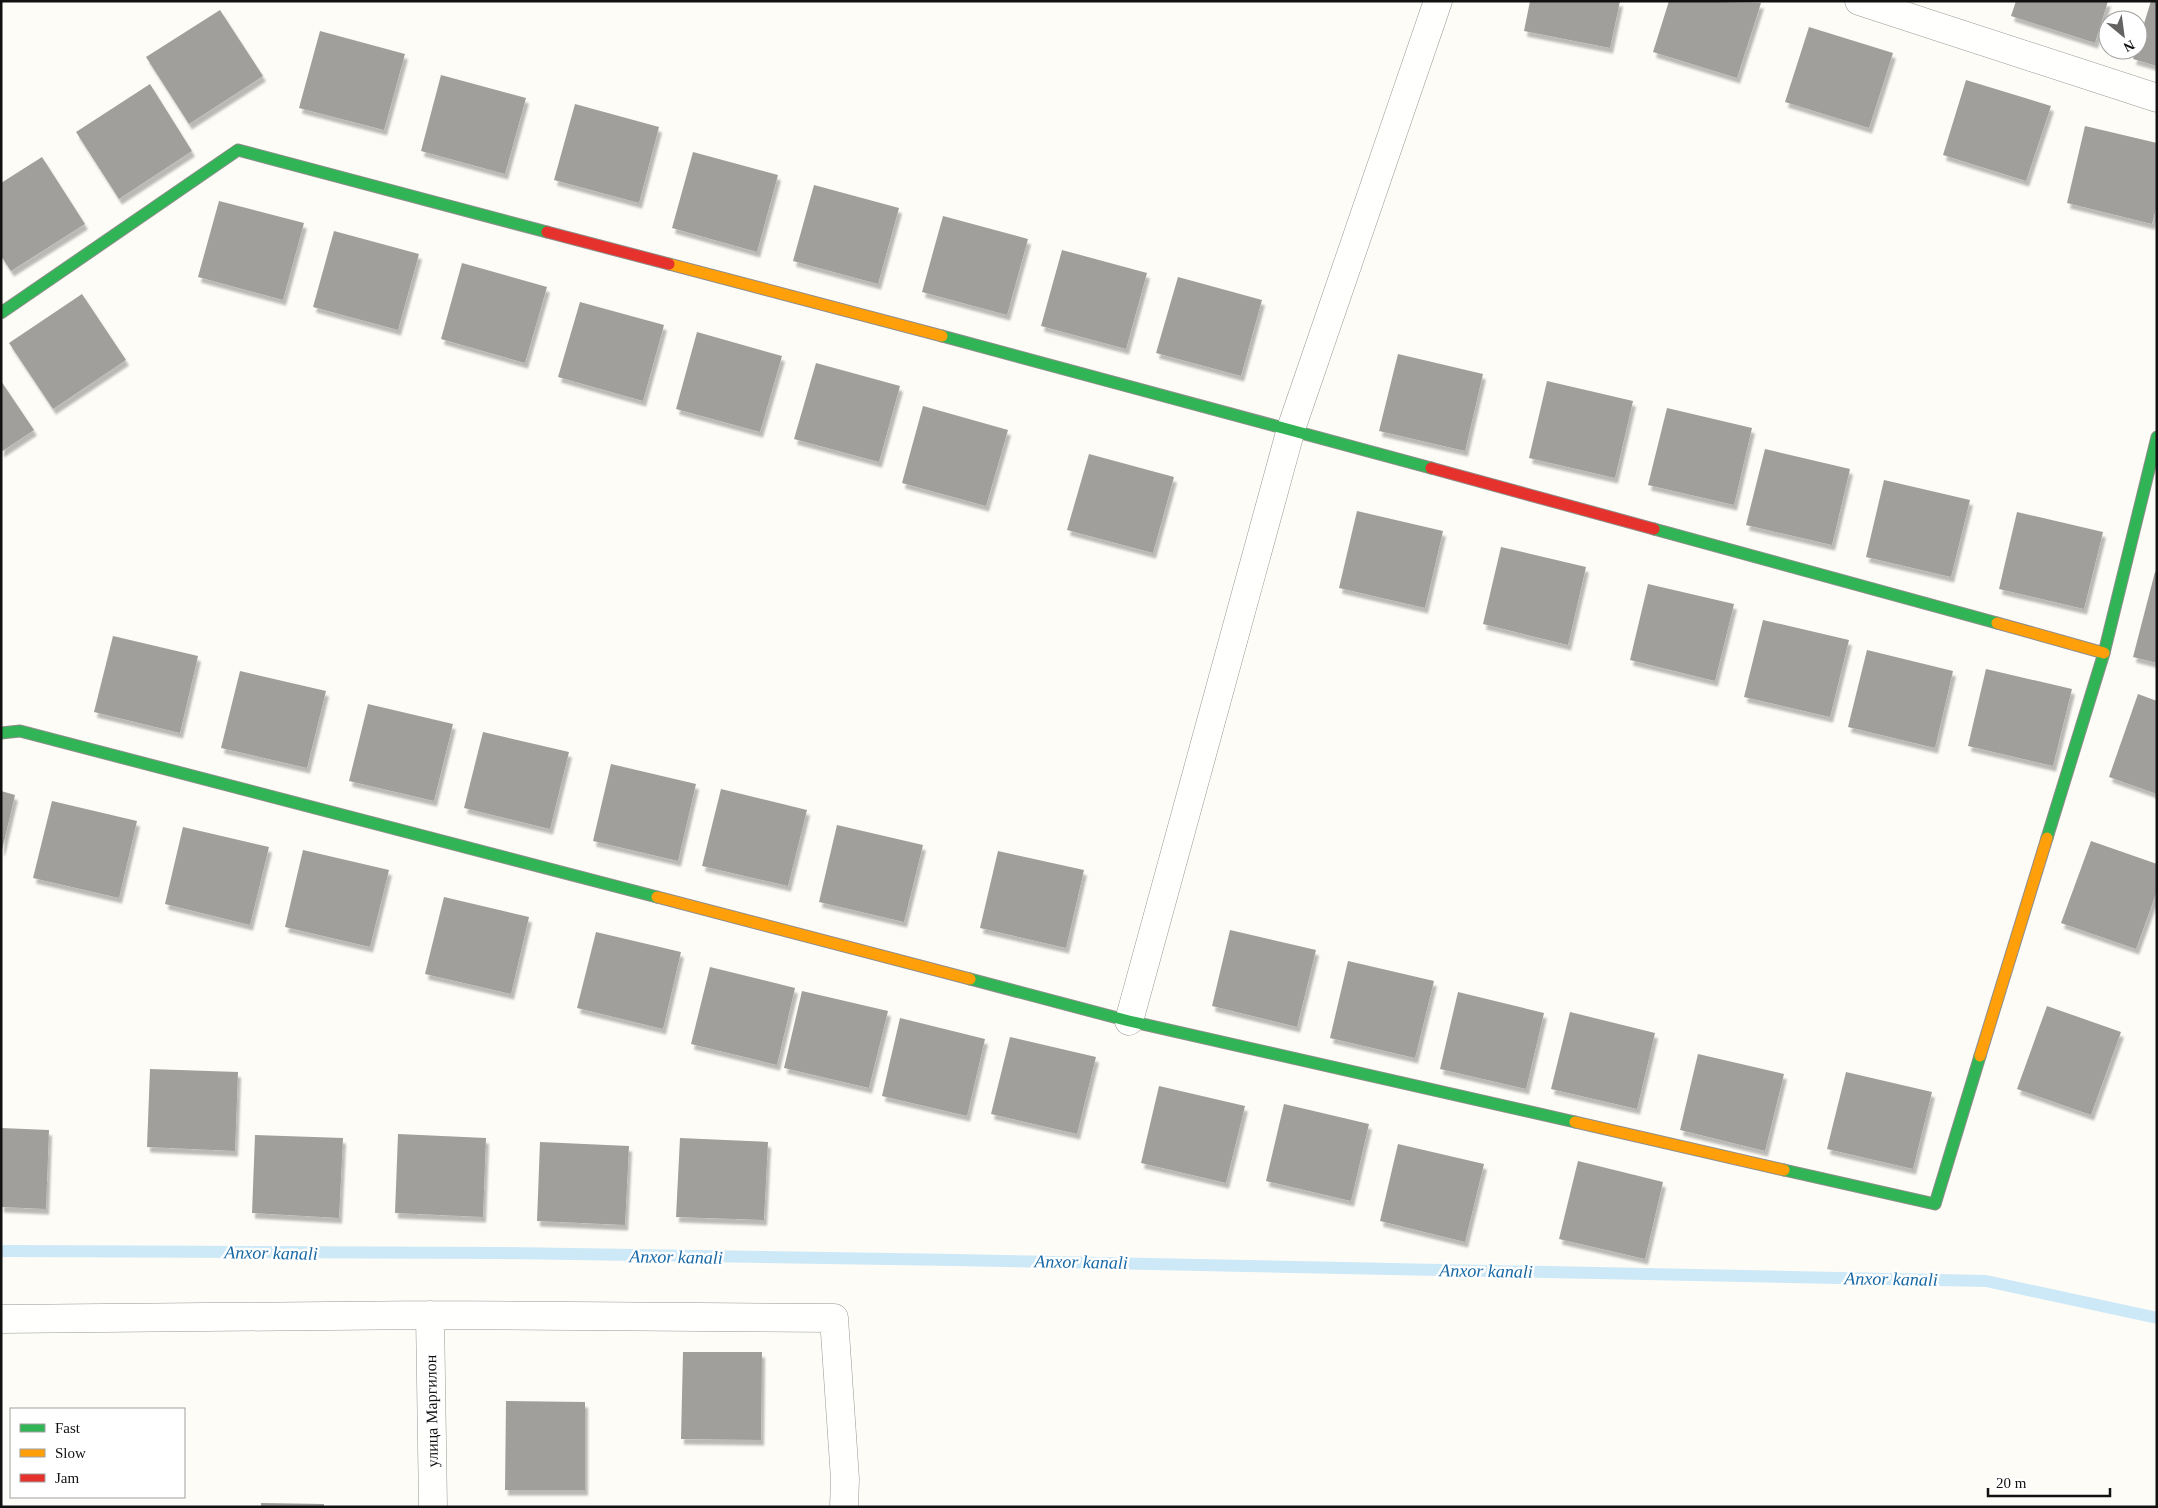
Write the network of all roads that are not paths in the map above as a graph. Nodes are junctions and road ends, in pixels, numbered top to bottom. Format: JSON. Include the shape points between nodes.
{"nodes":[{"id":1,"x":1438,"y":1,"type":"edge"},
{"id":2,"x":1859,"y":1,"type":"edge"},
{"id":3,"x":2157,"y":98,"type":"edge"},
{"id":4,"x":1,"y":312,"type":"edge"},
{"id":5,"x":1291,"y":429,"type":"junction"},
{"id":6,"x":2157,"y":437,"type":"edge"},
{"id":7,"x":2104,"y":653,"type":"junction"},
{"id":8,"x":1,"y":734,"type":"edge"},
{"id":9,"x":1129,"y":1021,"type":"junction"},
{"id":10,"x":430,"y":1315,"type":"junction"},
{"id":11,"x":1,"y":1319,"type":"edge"},
{"id":12,"x":433,"y":1507,"type":"edge"},
{"id":13,"x":844,"y":1507,"type":"edge"}],
"edges":[{"from":1,"to":5,"type":"street"},
{"from":2,"to":3,"type":"street"},
{"from":4,"to":5,"type":"street","via":[[238,150]]},
{"from":5,"to":7,"type":"street"},
{"from":5,"to":9,"type":"street"},
{"from":6,"to":7,"type":"street"},
{"from":7,"to":9,"type":"street","via":[[1936,1204]]},
{"from":8,"to":9,"type":"street","via":[[20,731]]},
{"from":10,"to":11,"type":"street"},
{"from":10,"to":12,"type":"street","name":"улица Маргилон"},
{"from":10,"to":13,"type":"street","via":[[834,1318]]}]}
